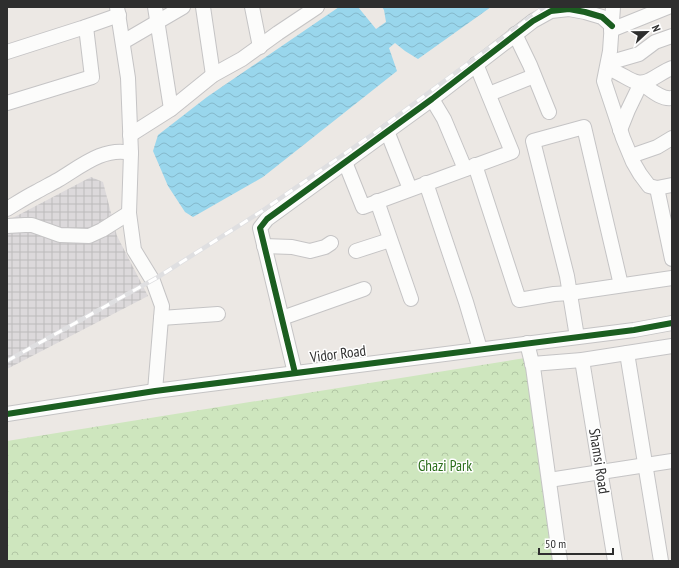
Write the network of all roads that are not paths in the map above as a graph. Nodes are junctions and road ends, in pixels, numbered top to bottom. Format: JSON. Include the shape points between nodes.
{"nodes":[{"id":1,"x":155,"y":7,"type":"edge"},
{"id":2,"x":183,"y":7,"type":"edge"},
{"id":3,"x":203,"y":7,"type":"edge"},
{"id":4,"x":252,"y":7,"type":"edge"},
{"id":5,"x":317,"y":7,"type":"edge"},
{"id":6,"x":613,"y":7,"type":"edge"},
{"id":7,"x":668,"y":7,"type":"edge"},
{"id":8,"x":118,"y":11,"type":"edge"},
{"id":9,"x":301,"y":12,"type":"edge"},
{"id":10,"x":157,"y":22,"type":"junction"},
{"id":11,"x":86,"y":26,"type":"junction"},
{"id":12,"x":612,"y":28,"type":"junction"},
{"id":13,"x":515,"y":34,"type":"junction"},
{"id":14,"x":672,"y":36,"type":"edge"},
{"id":15,"x":123,"y":42,"type":"junction"},
{"id":16,"x":260,"y":47,"type":"junction"},
{"id":17,"x":7,"y":52,"type":"edge"},
{"id":18,"x":476,"y":64,"type":"junction"},
{"id":19,"x":607,"y":66,"type":"junction"},
{"id":20,"x":672,"y":68,"type":"edge"},
{"id":21,"x":213,"y":75,"type":"junction"},
{"id":22,"x":534,"y":76,"type":"junction"},
{"id":23,"x":641,"y":83,"type":"junction"},
{"id":24,"x":489,"y":94,"type":"junction"},
{"id":25,"x":672,"y":98,"type":"edge"},
{"id":26,"x":432,"y":99,"type":"junction"},
{"id":27,"x":7,"y":104,"type":"edge"},
{"id":28,"x":171,"y":109,"type":"junction"},
{"id":29,"x":549,"y":112,"type":"dead end"},
{"id":30,"x":620,"y":130,"type":"junction"},
{"id":31,"x":387,"y":132,"type":"junction"},
{"id":32,"x":130,"y":135,"type":"junction"},
{"id":33,"x":672,"y":138,"type":"edge"},
{"id":34,"x":131,"y":153,"type":"junction"},
{"id":35,"x":631,"y":156,"type":"junction"},
{"id":36,"x":345,"y":162,"type":"junction"},
{"id":37,"x":470,"y":167,"type":"junction"},
{"id":38,"x":426,"y":183,"type":"junction"},
{"id":39,"x":672,"y":185,"type":"edge"},
{"id":40,"x":657,"y":188,"type":"junction"},
{"id":41,"x":410,"y":189,"type":"junction"},
{"id":42,"x":377,"y":201,"type":"junction"},
{"id":43,"x":7,"y":209,"type":"edge"},
{"id":44,"x":129,"y":213,"type":"junction"},
{"id":45,"x":13,"y":225,"type":"edge"},
{"id":46,"x":7,"y":237,"type":"edge"},
{"id":47,"x":390,"y":240,"type":"junction"},
{"id":48,"x":331,"y":243,"type":"dead end"},
{"id":49,"x":264,"y":246,"type":"junction"},
{"id":50,"x":356,"y":251,"type":"dead end"},
{"id":51,"x":672,"y":259,"type":"edge"},
{"id":52,"x":672,"y":278,"type":"edge"},
{"id":53,"x":620,"y":285,"type":"junction"},
{"id":54,"x":364,"y":289,"type":"dead end"},
{"id":55,"x":570,"y":293,"type":"junction"},
{"id":56,"x":411,"y":299,"type":"dead end"},
{"id":57,"x":218,"y":314,"type":"dead end"},
{"id":58,"x":161,"y":318,"type":"junction"},
{"id":59,"x":282,"y":318,"type":"junction"},
{"id":60,"x":672,"y":323,"type":"edge"},
{"id":61,"x":577,"y":337,"type":"junction"},
{"id":62,"x":527,"y":343,"type":"junction"},
{"id":63,"x":480,"y":349,"type":"junction"},
{"id":64,"x":672,"y":349,"type":"edge"},
{"id":65,"x":627,"y":353,"type":"junction"},
{"id":66,"x":582,"y":360,"type":"junction"},
{"id":67,"x":532,"y":364,"type":"junction"},
{"id":68,"x":295,"y":373,"type":"junction"},
{"id":69,"x":156,"y":391,"type":"junction"},
{"id":70,"x":7,"y":414,"type":"edge"},
{"id":71,"x":672,"y":461,"type":"edge"},
{"id":72,"x":645,"y":465,"type":"junction"},
{"id":73,"x":601,"y":472,"type":"junction"},
{"id":74,"x":549,"y":480,"type":"junction"},
{"id":75,"x":560,"y":561,"type":"edge"},
{"id":76,"x":615,"y":561,"type":"edge"},
{"id":77,"x":662,"y":561,"type":"edge"}],
"edges":[{"from":1,"to":10,"type":"street"},
{"from":2,"to":10,"type":"street"},
{"from":3,"to":21,"type":"street"},
{"from":4,"to":16,"type":"street"},
{"from":5,"to":9,"type":"street"},
{"from":6,"to":12,"type":"street"},
{"from":7,"to":12,"type":"street"},
{"from":8,"to":11,"type":"street"},
{"from":8,"to":15,"type":"street"},
{"from":9,"to":16,"type":"street"},
{"from":10,"to":15,"type":"street"},
{"from":10,"to":28,"type":"street"},
{"from":11,"to":17,"type":"street"},
{"from":11,"to":27,"type":"street","via":[[92,77]]},
{"from":12,"to":13,"type":"street","via":[[602,17],[569,9],[542,15]]},
{"from":12,"to":19,"type":"street"},
{"from":13,"to":18,"type":"street"},
{"from":13,"to":22,"type":"street"},
{"from":14,"to":19,"type":"street","via":[[655,42],[639,54]]},
{"from":15,"to":32,"type":"street","via":[[128,78]]},
{"from":16,"to":21,"type":"street"},
{"from":18,"to":24,"type":"street"},
{"from":18,"to":26,"type":"street"},
{"from":19,"to":23,"type":"street","via":[[629,80]]},
{"from":19,"to":30,"type":"street","via":[[604,81]]},
{"from":20,"to":23,"type":"street"},
{"from":21,"to":28,"type":"street"},
{"from":22,"to":24,"type":"street"},
{"from":22,"to":29,"type":"street"},
{"from":23,"to":25,"type":"street","via":[[656,94]]},
{"from":23,"to":30,"type":"street"},
{"from":24,"to":37,"type":"street","via":[[512,152]]},
{"from":26,"to":31,"type":"street"},
{"from":26,"to":37,"type":"street"},
{"from":28,"to":32,"type":"street"},
{"from":30,"to":35,"type":"street"},
{"from":31,"to":36,"type":"street"},
{"from":31,"to":41,"type":"street"},
{"from":32,"to":34,"type":"street"},
{"from":33,"to":35,"type":"street","via":[[657,147]]},
{"from":34,"to":43,"type":"street","via":[[123,151],[100,156]]},
{"from":34,"to":44,"type":"street"},
{"from":35,"to":40,"type":"street","via":[[649,186]]},
{"from":36,"to":42,"type":"street","via":[[363,207]]},
{"from":36,"to":49,"type":"street","via":[[267,219],[260,228]]},
{"from":37,"to":38,"type":"street"},
{"from":37,"to":55,"type":"street","via":[[519,300]]},
{"from":38,"to":41,"type":"street"},
{"from":38,"to":63,"type":"street"},
{"from":39,"to":40,"type":"street"},
{"from":40,"to":51,"type":"street"},
{"from":41,"to":42,"type":"street"},
{"from":42,"to":47,"type":"street"},
{"from":44,"to":45,"type":"street","via":[[89,236],[60,235],[32,225]]},
{"from":44,"to":58,"type":"street","via":[[134,250],[153,281],[162,306]]},
{"from":45,"to":46,"type":"street"},
{"from":47,"to":50,"type":"street"},
{"from":47,"to":56,"type":"street"},
{"from":48,"to":49,"type":"street","via":[[310,251],[292,247]]},
{"from":49,"to":59,"type":"street"},
{"from":52,"to":53,"type":"street"},
{"from":53,"to":55,"type":"street"},
{"from":53,"to":55,"type":"street","via":[[584,127],[533,141]]},
{"from":54,"to":59,"type":"street"},
{"from":55,"to":61,"type":"street"},
{"from":57,"to":58,"type":"street"},
{"from":58,"to":69,"type":"street"},
{"from":59,"to":68,"type":"street"},
{"from":60,"to":61,"type":"street","name":"Vidor Road"},
{"from":61,"to":62,"type":"street","name":"Vidor Road"},
{"from":62,"to":63,"type":"street","name":"Vidor Road"},
{"from":62,"to":67,"type":"street"},
{"from":63,"to":68,"type":"street","name":"Vidor Road"},
{"from":64,"to":65,"type":"street"},
{"from":65,"to":66,"type":"street"},
{"from":65,"to":72,"type":"street"},
{"from":66,"to":67,"type":"street"},
{"from":66,"to":73,"type":"street","name":"Shamsi Road"},
{"from":67,"to":74,"type":"street"},
{"from":68,"to":69,"type":"street","name":"Vidor Road"},
{"from":69,"to":70,"type":"street","name":"Vidor Road"},
{"from":71,"to":72,"type":"street"},
{"from":72,"to":73,"type":"street"},
{"from":72,"to":77,"type":"street"},
{"from":73,"to":74,"type":"street"},
{"from":73,"to":76,"type":"street","name":"Shamsi Road"},
{"from":74,"to":75,"type":"street"}]}
